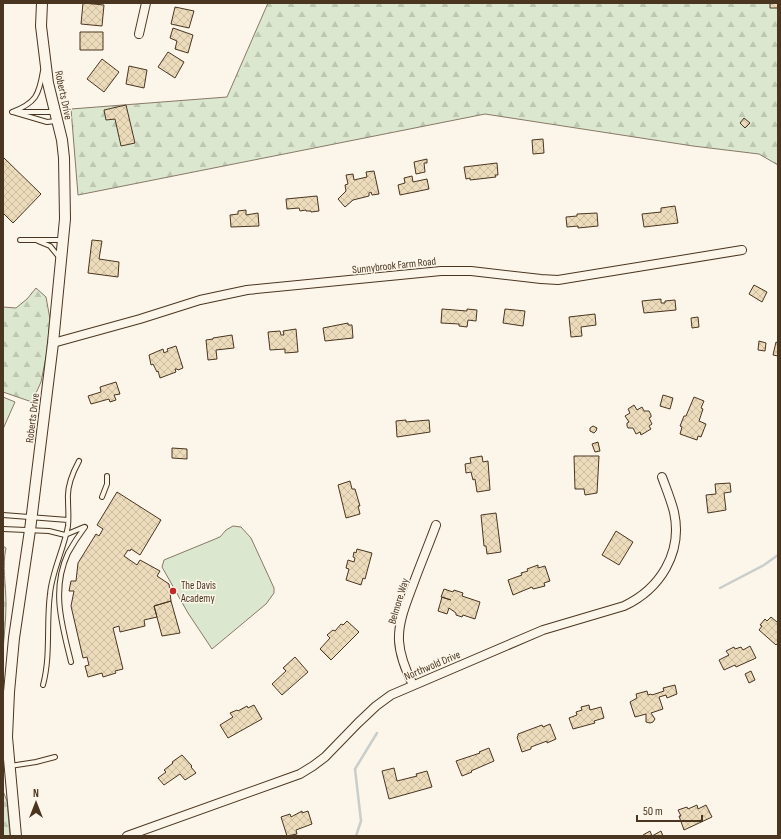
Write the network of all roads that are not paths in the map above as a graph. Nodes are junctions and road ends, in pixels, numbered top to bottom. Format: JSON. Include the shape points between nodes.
{"nodes":[{"id":1,"x":42,"y":3,"type":"edge"},
{"id":2,"x":146,"y":3,"type":"edge"},
{"id":3,"x":139,"y":34,"type":"dead end"},
{"id":4,"x":45,"y":58,"type":"junction"},
{"id":5,"x":12,"y":112,"type":"junction"},
{"id":6,"x":56,"y":117,"type":"junction"},
{"id":7,"x":20,"y":240,"type":"dead end"},
{"id":8,"x":32,"y":240,"type":"junction"},
{"id":9,"x":63,"y":240,"type":"junction"},
{"id":10,"x":742,"y":250,"type":"dead end"},
{"id":11,"x":61,"y":262,"type":"junction"},
{"id":12,"x":53,"y":343,"type":"junction"},
{"id":13,"x":79,"y":462,"type":"dead end"},
{"id":14,"x":106,"y":476,"type":"dead end"},
{"id":15,"x":662,"y":477,"type":"dead end"},
{"id":16,"x":102,"y":497,"type":"dead end"},
{"id":17,"x":3,"y":515,"type":"edge"},
{"id":18,"x":32,"y":518,"type":"junction"},
{"id":19,"x":68,"y":520,"type":"junction"},
{"id":20,"x":436,"y":525,"type":"dead end"},
{"id":21,"x":3,"y":529,"type":"edge"},
{"id":22,"x":30,"y":530,"type":"junction"},
{"id":23,"x":65,"y":535,"type":"junction"},
{"id":24,"x":71,"y":662,"type":"dead end"},
{"id":25,"x":43,"y":685,"type":"dead end"},
{"id":26,"x":413,"y":685,"type":"junction"},
{"id":27,"x":5,"y":738,"type":"edge"},
{"id":28,"x":55,"y":757,"type":"dead end"},
{"id":29,"x":9,"y":773,"type":"junction"},
{"id":30,"x":16,"y":836,"type":"edge"},
{"id":31,"x":127,"y":836,"type":"edge"}],
"edges":[{"from":1,"to":4,"type":"street","name":"Roberts Drive","via":[[41,26]]},
{"from":2,"to":3,"type":"street"},
{"from":4,"to":5,"type":"lane","via":[[36,98],[27,106]]},
{"from":4,"to":6,"type":"street","name":"Roberts Drive"},
{"from":5,"to":6,"type":"lane"},
{"from":5,"to":6,"type":"lane","via":[[47,122]]},
{"from":6,"to":9,"type":"street","name":"Roberts Drive","via":[[64,158]]},
{"from":7,"to":8,"type":"lane"},
{"from":8,"to":9,"type":"lane"},
{"from":8,"to":11,"type":"lane","via":[[50,246]]},
{"from":9,"to":11,"type":"street","name":"Roberts Drive"},
{"from":10,"to":12,"type":"street","name":"Sunnybrook Farm Road","via":[[558,280],[471,271],[441,271],[246,290],[200,300]]},
{"from":11,"to":12,"type":"street","name":"Roberts Drive"},
{"from":12,"to":18,"type":"street","name":"Roberts Drive"},
{"from":13,"to":19,"type":"lane","via":[[69,486]]},
{"from":14,"to":16,"type":"lane","via":[[107,484]]},
{"from":15,"to":26,"type":"street","name":"Northwold Drive","via":[[674,512],[675,539],[667,568],[648,592],[624,606],[543,630]]},
{"from":17,"to":18,"type":"lane"},
{"from":18,"to":19,"type":"lane"},
{"from":18,"to":22,"type":"street","name":"Roberts Drive"},
{"from":19,"to":23,"type":"lane"},
{"from":20,"to":26,"type":"street","name":"Belmore Way","via":[[404,608],[400,626],[401,656]]},
{"from":21,"to":22,"type":"lane"},
{"from":22,"to":23,"type":"lane"},
{"from":22,"to":27,"type":"street","name":"Roberts Drive","via":[[14,638]]},
{"from":23,"to":24,"type":"lane","via":[[85,527],[68,553],[59,586],[59,609]]},
{"from":23,"to":25,"type":"lane","via":[[52,577],[48,609],[47,670]]},
{"from":26,"to":31,"type":"street","name":"Northwold Drive","via":[[391,695],[376,706],[325,757],[300,774]]},
{"from":27,"to":29,"type":"street","name":"Roberts Drive"},
{"from":28,"to":29,"type":"lane"},
{"from":29,"to":30,"type":"street","name":"Roberts Drive"}]}
